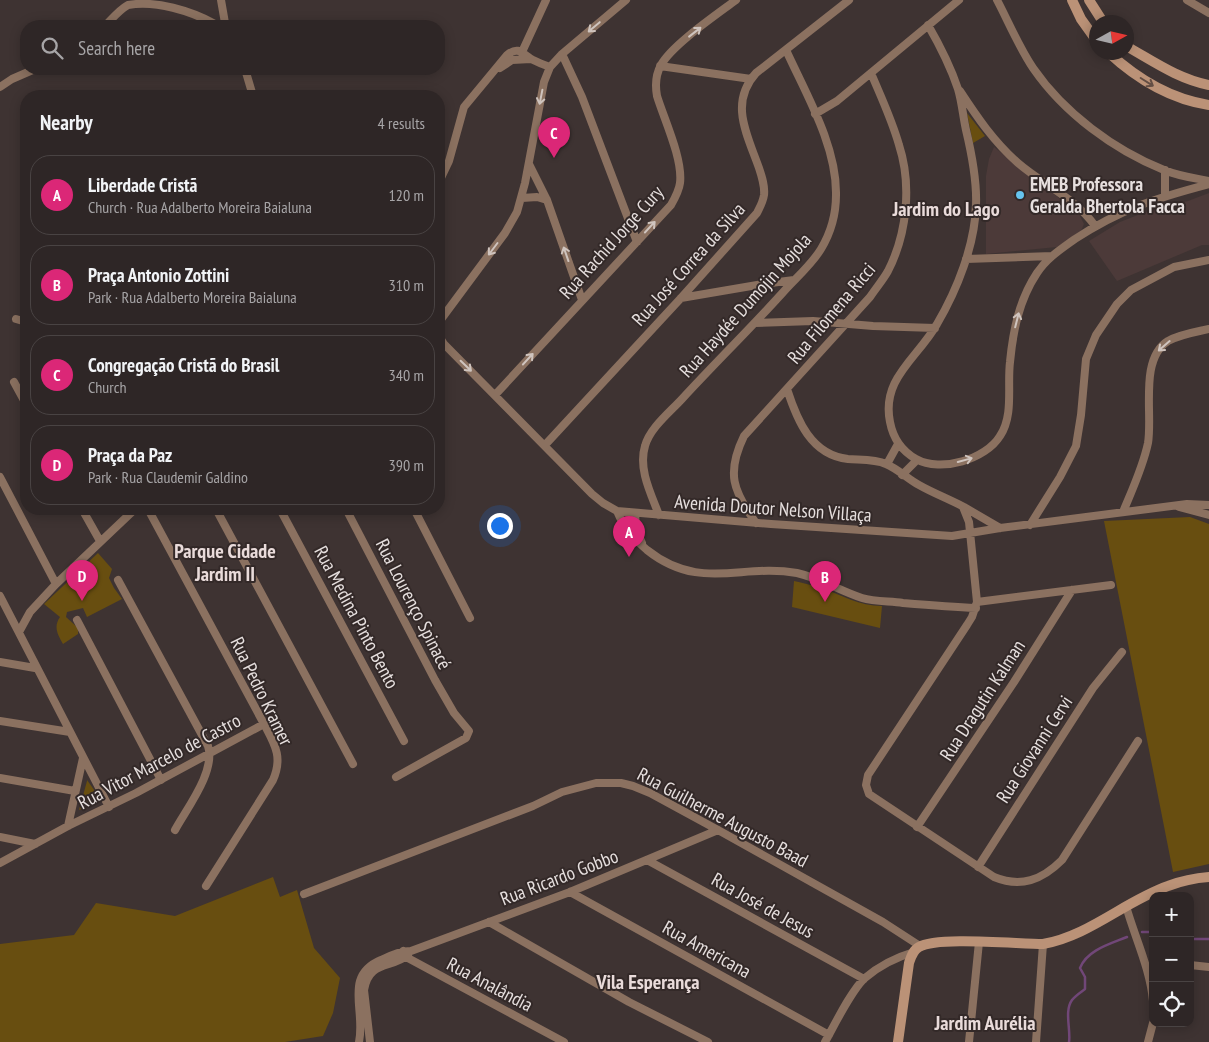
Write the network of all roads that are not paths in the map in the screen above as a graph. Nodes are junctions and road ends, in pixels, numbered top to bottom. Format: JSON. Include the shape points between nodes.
{"nodes":[{"id":1,"x":221,"y":0,"type":"edge"},
{"id":2,"x":546,"y":0,"type":"edge"},
{"id":3,"x":626,"y":0,"type":"edge"},
{"id":4,"x":736,"y":0,"type":"edge"},
{"id":5,"x":849,"y":0,"type":"edge"},
{"id":6,"x":959,"y":0,"type":"edge"},
{"id":7,"x":997,"y":0,"type":"edge"},
{"id":8,"x":1072,"y":0,"type":"edge"},
{"id":9,"x":1090,"y":0,"type":"edge"},
{"id":10,"x":1187,"y":0,"type":"edge"},
{"id":11,"x":1209,"y":13,"type":"edge"},
{"id":12,"x":1099,"y":15,"type":"edge"},
{"id":13,"x":113,"y":20,"type":"edge"},
{"id":14,"x":207,"y":20,"type":"edge"},
{"id":15,"x":225,"y":20,"type":"edge"},
{"id":16,"x":928,"y":25,"type":"junction"},
{"id":17,"x":1089,"y":30,"type":"edge"},
{"id":18,"x":786,"y":50,"type":"junction"},
{"id":19,"x":1134,"y":51,"type":"edge"},
{"id":20,"x":522,"y":52,"type":"junction"},
{"id":21,"x":562,"y":54,"type":"junction"},
{"id":22,"x":530,"y":58,"type":"junction"},
{"id":23,"x":1118,"y":60,"type":"edge"},
{"id":24,"x":660,"y":66,"type":"junction"},
{"id":25,"x":550,"y":67,"type":"junction"},
{"id":26,"x":871,"y":74,"type":"junction"},
{"id":27,"x":21,"y":75,"type":"edge"},
{"id":28,"x":247,"y":75,"type":"edge"},
{"id":29,"x":488,"y":77,"type":"junction"},
{"id":30,"x":751,"y":78,"type":"junction"},
{"id":31,"x":1209,"y":85,"type":"edge"},
{"id":32,"x":0,"y":86,"type":"edge"},
{"id":33,"x":958,"y":88,"type":"junction"},
{"id":34,"x":251,"y":90,"type":"edge"},
{"id":35,"x":1209,"y":105,"type":"edge"},
{"id":36,"x":815,"y":114,"type":"junction"},
{"id":37,"x":529,"y":164,"type":"junction"},
{"id":38,"x":445,"y":169,"type":"edge"},
{"id":39,"x":1164,"y":170,"type":"junction"},
{"id":40,"x":1209,"y":182,"type":"edge"},
{"id":41,"x":1165,"y":196,"type":"junction"},
{"id":42,"x":522,"y":198,"type":"junction"},
{"id":43,"x":547,"y":200,"type":"junction"},
{"id":44,"x":1095,"y":226,"type":"junction"},
{"id":45,"x":637,"y":242,"type":"junction"},
{"id":46,"x":1052,"y":256,"type":"junction"},
{"id":47,"x":966,"y":260,"type":"junction"},
{"id":48,"x":1209,"y":260,"type":"edge"},
{"id":49,"x":794,"y":280,"type":"junction"},
{"id":50,"x":681,"y":298,"type":"junction"},
{"id":51,"x":582,"y":300,"type":"junction"},
{"id":52,"x":445,"y":314,"type":"edge"},
{"id":53,"x":16,"y":319,"type":"dead end"},
{"id":54,"x":20,"y":320,"type":"edge"},
{"id":55,"x":755,"y":324,"type":"junction"},
{"id":56,"x":847,"y":324,"type":"junction"},
{"id":57,"x":935,"y":328,"type":"junction"},
{"id":58,"x":1209,"y":329,"type":"edge"},
{"id":59,"x":445,"y":345,"type":"edge"},
{"id":60,"x":14,"y":382,"type":"dead end"},
{"id":61,"x":787,"y":389,"type":"junction"},
{"id":62,"x":20,"y":393,"type":"edge"},
{"id":63,"x":495,"y":395,"type":"junction"},
{"id":64,"x":898,"y":444,"type":"junction"},
{"id":65,"x":545,"y":446,"type":"junction"},
{"id":66,"x":917,"y":460,"type":"junction"},
{"id":67,"x":887,"y":464,"type":"junction"},
{"id":68,"x":902,"y":475,"type":"junction"},
{"id":69,"x":0,"y":477,"type":"edge"},
{"id":70,"x":1209,"y":500,"type":"edge"},
{"id":71,"x":1187,"y":504,"type":"junction"},
{"id":72,"x":1209,"y":505,"type":"edge"},
{"id":73,"x":1174,"y":506,"type":"junction"},
{"id":74,"x":963,"y":507,"type":"junction"},
{"id":75,"x":617,"y":511,"type":"junction"},
{"id":76,"x":1123,"y":512,"type":"junction"},
{"id":77,"x":635,"y":513,"type":"junction"},
{"id":78,"x":85,"y":515,"type":"edge"},
{"id":79,"x":128,"y":515,"type":"edge"},
{"id":80,"x":151,"y":515,"type":"edge"},
{"id":81,"x":219,"y":515,"type":"edge"},
{"id":82,"x":283,"y":515,"type":"edge"},
{"id":83,"x":349,"y":515,"type":"edge"},
{"id":84,"x":417,"y":515,"type":"edge"},
{"id":85,"x":659,"y":515,"type":"junction"},
{"id":86,"x":1209,"y":515,"type":"edge"},
{"id":87,"x":756,"y":523,"type":"junction"},
{"id":88,"x":1030,"y":525,"type":"junction"},
{"id":89,"x":1000,"y":528,"type":"junction"},
{"id":90,"x":970,"y":534,"type":"junction"},
{"id":91,"x":100,"y":541,"type":"junction"},
{"id":92,"x":644,"y":547,"type":"junction"},
{"id":93,"x":118,"y":580,"type":"dead end"},
{"id":94,"x":56,"y":584,"type":"junction"},
{"id":95,"x":1112,"y":584,"type":"dead end"},
{"id":96,"x":1072,"y":590,"type":"junction"},
{"id":97,"x":0,"y":596,"type":"edge"},
{"id":98,"x":976,"y":605,"type":"junction"},
{"id":99,"x":470,"y":618,"type":"dead end"},
{"id":100,"x":77,"y":620,"type":"dead end"},
{"id":101,"x":19,"y":632,"type":"junction"},
{"id":102,"x":1122,"y":652,"type":"dead end"},
{"id":103,"x":0,"y":662,"type":"edge"},
{"id":104,"x":36,"y":668,"type":"junction"},
{"id":105,"x":0,"y":721,"type":"edge"},
{"id":106,"x":264,"y":724,"type":"junction"},
{"id":107,"x":70,"y":732,"type":"junction"},
{"id":108,"x":404,"y":741,"type":"dead end"},
{"id":109,"x":1138,"y":741,"type":"dead end"},
{"id":110,"x":210,"y":752,"type":"junction"},
{"id":111,"x":83,"y":758,"type":"junction"},
{"id":112,"x":353,"y":764,"type":"dead end"},
{"id":113,"x":396,"y":777,"type":"dead end"},
{"id":114,"x":0,"y":778,"type":"edge"},
{"id":115,"x":161,"y":780,"type":"junction"},
{"id":116,"x":75,"y":791,"type":"junction"},
{"id":117,"x":108,"y":807,"type":"junction"},
{"id":118,"x":68,"y":826,"type":"junction"},
{"id":119,"x":917,"y":827,"type":"junction"},
{"id":120,"x":175,"y":830,"type":"dead end"},
{"id":121,"x":718,"y":830,"type":"junction"},
{"id":122,"x":0,"y":837,"type":"edge"},
{"id":123,"x":35,"y":844,"type":"junction"},
{"id":124,"x":647,"y":860,"type":"junction"},
{"id":125,"x":0,"y":863,"type":"edge"},
{"id":126,"x":978,"y":867,"type":"junction"},
{"id":127,"x":1209,"y":877,"type":"edge"},
{"id":128,"x":206,"y":886,"type":"dead end"},
{"id":129,"x":570,"y":892,"type":"junction"},
{"id":130,"x":304,"y":894,"type":"dead end"},
{"id":131,"x":1126,"y":906,"type":"junction"},
{"id":132,"x":489,"y":922,"type":"junction"},
{"id":133,"x":979,"y":942,"type":"junction"},
{"id":134,"x":1043,"y":944,"type":"junction"},
{"id":135,"x":917,"y":949,"type":"junction"},
{"id":136,"x":407,"y":953,"type":"junction"},
{"id":137,"x":1149,"y":961,"type":"edge"},
{"id":138,"x":1194,"y":965,"type":"edge"},
{"id":139,"x":1209,"y":967,"type":"edge"},
{"id":140,"x":864,"y":979,"type":"junction"},
{"id":141,"x":362,"y":982,"type":"junction"},
{"id":142,"x":1152,"y":1027,"type":"edge"},
{"id":143,"x":827,"y":1039,"type":"edge"},
{"id":144,"x":359,"y":1042,"type":"edge"},
{"id":145,"x":370,"y":1042,"type":"edge"},
{"id":146,"x":564,"y":1042,"type":"edge"},
{"id":147,"x":708,"y":1042,"type":"edge"},
{"id":148,"x":898,"y":1042,"type":"edge"},
{"id":149,"x":969,"y":1042,"type":"edge"},
{"id":150,"x":1036,"y":1042,"type":"edge"},
{"id":151,"x":1148,"y":1042,"type":"edge"}],
"edges":[{"from":1,"to":15,"type":"street"},
{"from":2,"to":20,"type":"street"},
{"from":3,"to":21,"type":"street","one_way":true},
{"from":24,"to":4,"type":"street","one_way":true,"via":[[678,46]]},
{"from":5,"to":18,"type":"street","name":"Rua José Correa da Silva"},
{"from":6,"to":16,"type":"street"},
{"from":7,"to":39,"type":"street","via":[[1032,67],[1055,95],[1117,147]]},
{"from":8,"to":17,"type":"street"},
{"from":9,"to":12,"type":"street"},
{"from":10,"to":11,"type":"street"},
{"from":13,"to":14,"type":"street","via":[[130,4],[149,0],[175,4]]},
{"from":16,"to":26,"type":"street"},
{"from":16,"to":33,"type":"street"},
{"from":18,"to":30,"type":"street","name":"Rua José Correa da Silva"},
{"from":18,"to":36,"type":"street","name":"Rua Haydée Dumojin Mojola"},
{"from":19,"to":31,"type":"street","via":[[1184,78]]},
{"from":20,"to":22,"type":"street"},
{"from":20,"to":29,"type":"street","via":[[510,52]]},
{"from":21,"to":25,"type":"street"},
{"from":21,"to":45,"type":"street","via":[[586,106]]},
{"from":22,"to":25,"type":"street"},
{"from":22,"to":29,"type":"street","via":[[509,62]]},
{"from":23,"to":35,"type":"street","one_way":true,"via":[[1157,88]]},
{"from":24,"to":30,"type":"street"},
{"from":45,"to":24,"type":"street","name":"Rua Rachid Jorge Cury","one_way":true,"via":[[671,205],[680,183],[677,157],[657,96],[656,80]]},
{"from":25,"to":37,"type":"street","one_way":true,"via":[[541,94]]},
{"from":26,"to":36,"type":"street"},
{"from":26,"to":56,"type":"street","name":"Rua Filomena Ricci","via":[[900,146],[905,168],[904,211],[896,254],[887,273]]},
{"from":27,"to":32,"type":"street"},
{"from":28,"to":34,"type":"street"},
{"from":29,"to":38,"type":"street","via":[[464,106]]},
{"from":30,"to":50,"type":"street","name":"Rua José Correa da Silva","via":[[742,96],[742,114],[762,177],[762,204],[749,223]]},
{"from":33,"to":44,"type":"street","via":[[1002,148],[1035,177],[1083,211]]},
{"from":33,"to":47,"type":"street","via":[[976,181],[976,206]]},
{"from":36,"to":49,"type":"street","name":"Rua Haydée Dumojin Mojola","via":[[834,171],[834,214],[820,250]]},
{"from":37,"to":42,"type":"street"},
{"from":37,"to":43,"type":"street"},
{"from":39,"to":40,"type":"street"},
{"from":39,"to":41,"type":"street"},
{"from":40,"to":41,"type":"street"},
{"from":41,"to":44,"type":"street","via":[[1123,211]]},
{"from":42,"to":43,"type":"street","via":[[537,196]]},
{"from":42,"to":52,"type":"street","one_way":true,"via":[[513,220]]},
{"from":51,"to":43,"type":"street","one_way":true},
{"from":44,"to":46,"type":"street"},
{"from":45,"to":51,"type":"street","name":"Rua Rachid Jorge Cury"},
{"from":46,"to":47,"type":"street"},
{"from":66,"to":46,"type":"street","one_way":true,"via":[[936,464],[963,462],[981,454],[999,439],[1008,418],[1010,361],[1016,321],[1030,285]]},
{"from":47,"to":57,"type":"street","via":[[948,306]]},
{"from":48,"to":88,"type":"street","via":[[1174,267],[1131,290],[1116,304],[1096,334],[1085,366],[1076,446]]},
{"from":49,"to":50,"type":"street"},
{"from":49,"to":55,"type":"street","name":"Rua Haydée Dumojin Mojola"},
{"from":50,"to":65,"type":"street","name":"Rua José Correa da Silva"},
{"from":63,"to":51,"type":"street","name":"Rua Rachid Jorge Cury","one_way":true},
{"from":53,"to":54,"type":"street"},
{"from":55,"to":56,"type":"street","via":[[813,321]]},
{"from":55,"to":85,"type":"street","name":"Rua Haydée Dumojin Mojola","via":[[649,437],[643,468]]},
{"from":56,"to":57,"type":"street"},
{"from":56,"to":61,"type":"street","name":"Rua Filomena Ricci"},
{"from":57,"to":64,"type":"street","via":[[903,368],[890,392],[890,424]]},
{"from":58,"to":76,"type":"street","one_way":true,"via":[[1172,340],[1156,354],[1150,374],[1148,444]]},
{"from":59,"to":63,"type":"street","name":"Avenida Doutor Nelson Villaça","one_way":true},
{"from":60,"to":62,"type":"street"},
{"from":61,"to":67,"type":"street","via":[[796,416],[818,447],[837,458]]},
{"from":61,"to":87,"type":"street","name":"Rua Filomena Ricci","via":[[744,436],[736,453],[736,488]]},
{"from":63,"to":65,"type":"street","name":"Avenida Doutor Nelson Villaça"},
{"from":64,"to":66,"type":"street"},
{"from":64,"to":67,"type":"street"},
{"from":65,"to":75,"type":"street","name":"Avenida Doutor Nelson Villaça","via":[[592,494]]},
{"from":66,"to":68,"type":"street"},
{"from":67,"to":68,"type":"street"},
{"from":68,"to":74,"type":"street"},
{"from":69,"to":94,"type":"street"},
{"from":70,"to":71,"type":"street"},
{"from":71,"to":72,"type":"street","name":"Avenida Doutor Nelson Villaça"},
{"from":71,"to":73,"type":"street","name":"Avenida Doutor Nelson Villaça"},
{"from":73,"to":76,"type":"street","name":"Avenida Doutor Nelson Villaça"},
{"from":73,"to":86,"type":"street","name":"Avenida Doutor Nelson Villaça"},
{"from":74,"to":89,"type":"street"},
{"from":74,"to":90,"type":"street"},
{"from":75,"to":77,"type":"street","name":"Avenida Doutor Nelson Villaça"},
{"from":75,"to":92,"type":"street","via":[[626,529]]},
{"from":76,"to":88,"type":"street","name":"Avenida Doutor Nelson Villaça"},
{"from":77,"to":85,"type":"street","name":"Avenida Doutor Nelson Villaça"},
{"from":77,"to":92,"type":"street","via":[[636,529]]},
{"from":78,"to":91,"type":"street"},
{"from":79,"to":91,"type":"street"},
{"from":80,"to":106,"type":"street","name":"Rua Pedro Kramer"},
{"from":81,"to":112,"type":"street"},
{"from":82,"to":108,"type":"street","name":"Rua Medina Pinto Bento"},
{"from":83,"to":113,"type":"street","name":"Rua Lourenço Spinacé","via":[[435,680],[469,733],[466,738]]},
{"from":84,"to":99,"type":"street"},
{"from":85,"to":87,"type":"street","name":"Avenida Doutor Nelson Villaça"},
{"from":87,"to":90,"type":"street","name":"Avenida Doutor Nelson Villaça","via":[[935,536]]},
{"from":88,"to":89,"type":"street","name":"Avenida Doutor Nelson Villaça"},
{"from":89,"to":90,"type":"street","name":"Avenida Doutor Nelson Villaça"},
{"from":90,"to":98,"type":"street"},
{"from":91,"to":94,"type":"street"},
{"from":92,"to":98,"type":"street","via":[[673,566],[700,573],[796,573],[870,600]]},
{"from":93,"to":110,"type":"street"},
{"from":94,"to":101,"type":"street","via":[[30,612]]},
{"from":95,"to":96,"type":"street"},
{"from":96,"to":98,"type":"street"},
{"from":96,"to":119,"type":"street","name":"Rua Dragutin Kalman"},
{"from":97,"to":101,"type":"street"},
{"from":98,"to":119,"type":"street","via":[[968,625],[866,781],[869,794]]},
{"from":100,"to":115,"type":"street"},
{"from":101,"to":104,"type":"street"},
{"from":102,"to":126,"type":"street","name":"Rua Giovanni Cervi","via":[[1093,688]]},
{"from":103,"to":104,"type":"street"},
{"from":104,"to":107,"type":"street"},
{"from":105,"to":107,"type":"street"},
{"from":106,"to":110,"type":"street","name":"Rua Vitor Marcelo de Castro"},
{"from":106,"to":128,"type":"street","name":"Rua Pedro Kramer","via":[[275,746],[277,770]]},
{"from":107,"to":111,"type":"street"},
{"from":109,"to":126,"type":"street","via":[[1062,860],[1052,870],[1043,876],[1014,882],[994,877]]},
{"from":110,"to":115,"type":"street","name":"Rua Vitor Marcelo de Castro"},
{"from":110,"to":120,"type":"street","via":[[207,772]]},
{"from":111,"to":116,"type":"street","name":"Rua Vitor Marcelo de Castro"},
{"from":111,"to":117,"type":"street"},
{"from":114,"to":116,"type":"street"},
{"from":115,"to":117,"type":"street","name":"Rua Vitor Marcelo de Castro"},
{"from":116,"to":118,"type":"street","name":"Rua Vitor Marcelo de Castro"},
{"from":117,"to":118,"type":"street","name":"Rua Vitor Marcelo de Castro"},
{"from":118,"to":123,"type":"street","name":"Rua Vitor Marcelo de Castro"},
{"from":119,"to":126,"type":"street"},
{"from":121,"to":124,"type":"street","name":"Rua Ricardo Gobbo"},
{"from":121,"to":130,"type":"street","name":"Rua Guilherme Augusto Baad","via":[[633,786],[596,782],[562,792]]},
{"from":121,"to":135,"type":"street","name":"Rua Guilherme Augusto Baad","via":[[883,922]]},
{"from":122,"to":123,"type":"street"},
{"from":123,"to":125,"type":"street","name":"Rua Vitor Marcelo de Castro"},
{"from":124,"to":129,"type":"street","name":"Rua Ricardo Gobbo"},
{"from":124,"to":140,"type":"street","name":"Rua José de Jesus"},
{"from":127,"to":131,"type":"street","via":[[1166,886]]},
{"from":129,"to":132,"type":"street","name":"Rua Ricardo Gobbo"},
{"from":129,"to":143,"type":"street","name":"Rua Americana"},
{"from":131,"to":134,"type":"street","via":[[1073,934]]},
{"from":131,"to":137,"type":"street","via":[[1137,941]]},
{"from":132,"to":136,"type":"street","name":"Rua Ricardo Gobbo"},
{"from":132,"to":147,"type":"street","via":[[629,1002]]},
{"from":133,"to":134,"type":"street"},
{"from":133,"to":135,"type":"street","via":[[938,942]]},
{"from":133,"to":149,"type":"street"},
{"from":134,"to":150,"type":"street"},
{"from":135,"to":140,"type":"street"},
{"from":135,"to":148,"type":"street","via":[[908,963]]},
{"from":136,"to":141,"type":"street","name":"Rua Ricardo Gobbo","via":[[368,967],[363,972]]},
{"from":136,"to":146,"type":"street","name":"Rua Analândia"},
{"from":138,"to":139,"type":"street"},
{"from":140,"to":143,"type":"street"},
{"from":141,"to":144,"type":"street","via":[[358,998]]},
{"from":141,"to":145,"type":"street"},
{"from":142,"to":151,"type":"street"}]}
